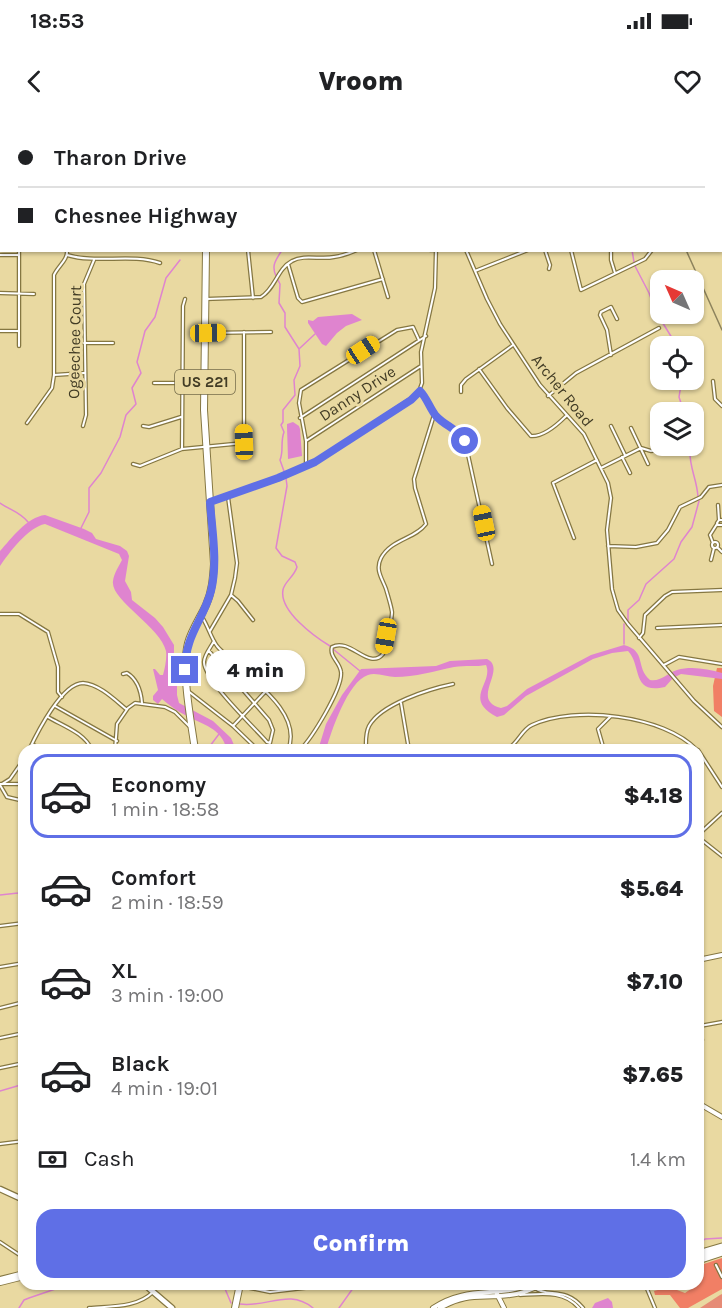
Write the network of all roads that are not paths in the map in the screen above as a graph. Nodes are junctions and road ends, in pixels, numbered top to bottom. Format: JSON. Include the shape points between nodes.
{"nodes":[{"id":1,"x":206,"y":252,"type":"edge"},
{"id":2,"x":248,"y":252,"type":"edge"},
{"id":3,"x":351,"y":252,"type":"edge"},
{"id":4,"x":375,"y":252,"type":"edge"},
{"id":5,"x":434,"y":252,"type":"edge"},
{"id":6,"x":467,"y":252,"type":"edge"},
{"id":7,"x":523,"y":252,"type":"edge"},
{"id":8,"x":546,"y":252,"type":"edge"},
{"id":9,"x":571,"y":252,"type":"edge"},
{"id":10,"x":610,"y":252,"type":"edge"},
{"id":11,"x":650,"y":252,"type":"edge"},
{"id":12,"x":0,"y":255,"type":"edge"},
{"id":13,"x":19,"y":255,"type":"joint"},
{"id":14,"x":67,"y":255,"type":"joint"},
{"id":15,"x":94,"y":260,"type":"junction"},
{"id":16,"x":160,"y":263,"type":"dead end"},
{"id":17,"x":288,"y":264,"type":"junction"},
{"id":18,"x":549,"y":269,"type":"dead end"},
{"id":19,"x":475,"y":271,"type":"junction"},
{"id":20,"x":615,"y":273,"type":"junction"},
{"id":21,"x":383,"y":279,"type":"junction"},
{"id":22,"x":0,"y":293,"type":"edge"},
{"id":23,"x":19,"y":294,"type":"junction"},
{"id":24,"x":34,"y":294,"type":"dead end"},
{"id":25,"x":388,"y":297,"type":"dead end"},
{"id":26,"x":252,"y":298,"type":"junction"},
{"id":27,"x":184,"y":299,"type":"dead end"},
{"id":28,"x":206,"y":299,"type":"junction"},
{"id":29,"x":617,"y":319,"type":"dead end"},
{"id":30,"x":659,"y":328,"type":"dead end"},
{"id":31,"x":0,"y":331,"type":"edge"},
{"id":32,"x":19,"y":331,"type":"junction"},
{"id":33,"x":244,"y":332,"type":"junction"},
{"id":34,"x":271,"y":332,"type":"dead end"},
{"id":35,"x":205,"y":333,"type":"junction"},
{"id":36,"x":426,"y":336,"type":"junction"},
{"id":37,"x":419,"y":340,"type":"junction"},
{"id":38,"x":84,"y":343,"type":"junction"},
{"id":39,"x":113,"y":343,"type":"dead end"},
{"id":40,"x":513,"y":345,"type":"junction"},
{"id":41,"x":19,"y":346,"type":"dead end"},
{"id":42,"x":611,"y":355,"type":"junction"},
{"id":43,"x":422,"y":366,"type":"junction"},
{"id":44,"x":479,"y":369,"type":"junction"},
{"id":45,"x":84,"y":373,"type":"junction"},
{"id":46,"x":54,"y":375,"type":"junction"},
{"id":47,"x":713,"y":381,"type":"dead end"},
{"id":48,"x":154,"y":383,"type":"dead end"},
{"id":49,"x":181,"y":383,"type":"junction"},
{"id":50,"x":420,"y":391,"type":"junction"},
{"id":51,"x":461,"y":392,"type":"dead end"},
{"id":52,"x":549,"y":396,"type":"junction"},
{"id":53,"x":722,"y":406,"type":"edge"},
{"id":54,"x":434,"y":415,"type":"junction"},
{"id":55,"x":566,"y":416,"type":"junction"},
{"id":56,"x":181,"y":417,"type":"junction"},
{"id":57,"x":300,"y":418,"type":"junction"},
{"id":58,"x":27,"y":423,"type":"dead end"},
{"id":59,"x":83,"y":426,"type":"dead end"},
{"id":60,"x":143,"y":426,"type":"dead end"},
{"id":61,"x":610,"y":426,"type":"dead end"},
{"id":62,"x":631,"y":428,"type":"dead end"},
{"id":63,"x":306,"y":441,"type":"junction"},
{"id":64,"x":206,"y":447,"type":"junction"},
{"id":65,"x":641,"y":448,"type":"junction"},
{"id":66,"x":182,"y":449,"type":"junction"},
{"id":67,"x":650,"y":451,"type":"edge"},
{"id":68,"x":624,"y":456,"type":"junction"},
{"id":69,"x":597,"y":460,"type":"junction"},
{"id":70,"x":133,"y":464,"type":"dead end"},
{"id":71,"x":648,"y":464,"type":"dead end"},
{"id":72,"x":306,"y":467,"type":"junction"},
{"id":73,"x":601,"y":468,"type":"junction"},
{"id":74,"x":630,"y":473,"type":"dead end"},
{"id":75,"x":722,"y":485,"type":"edge"},
{"id":76,"x":228,"y":496,"type":"junction"},
{"id":77,"x":210,"y":502,"type":"junction"},
{"id":78,"x":718,"y":505,"type":"dead end"},
{"id":79,"x":721,"y":520,"type":"edge"},
{"id":80,"x":717,"y":524,"type":"junction"},
{"id":81,"x":722,"y":525,"type":"edge"},
{"id":82,"x":574,"y":538,"type":"dead end"},
{"id":83,"x":722,"y":540,"type":"edge"},
{"id":84,"x":713,"y":543,"type":"junction"},
{"id":85,"x":717,"y":543,"type":"junction"},
{"id":86,"x":608,"y":546,"type":"junction"},
{"id":87,"x":716,"y":548,"type":"junction"},
{"id":88,"x":722,"y":552,"type":"edge"},
{"id":89,"x":711,"y":560,"type":"dead end"},
{"id":90,"x":492,"y":564,"type":"dead end"},
{"id":91,"x":722,"y":590,"type":"edge"},
{"id":92,"x":231,"y":595,"type":"junction"},
{"id":93,"x":0,"y":614,"type":"edge"},
{"id":94,"x":201,"y":615,"type":"junction"},
{"id":95,"x":253,"y":620,"type":"dead end"},
{"id":96,"x":722,"y":625,"type":"edge"},
{"id":97,"x":657,"y":628,"type":"dead end"},
{"id":98,"x":210,"y":631,"type":"junction"},
{"id":99,"x":639,"y":638,"type":"junction"},
{"id":100,"x":214,"y":641,"type":"junction"},
{"id":101,"x":209,"y":651,"type":"junction"},
{"id":102,"x":722,"y":664,"type":"edge"},
{"id":103,"x":663,"y":665,"type":"junction"},
{"id":104,"x":123,"y":674,"type":"dead end"},
{"id":105,"x":453,"y":684,"type":"dead end"},
{"id":106,"x":265,"y":692,"type":"junction"},
{"id":107,"x":188,"y":693,"type":"junction"},
{"id":108,"x":62,"y":697,"type":"junction"},
{"id":109,"x":142,"y":703,"type":"junction"},
{"id":110,"x":255,"y":703,"type":"junction"},
{"id":111,"x":400,"y":703,"type":"junction"},
{"id":112,"x":55,"y":706,"type":"junction"},
{"id":113,"x":126,"y":709,"type":"junction"},
{"id":114,"x":243,"y":715,"type":"junction"},
{"id":115,"x":48,"y":717,"type":"junction"},
{"id":116,"x":611,"y":717,"type":"junction"},
{"id":117,"x":192,"y":725,"type":"junction"},
{"id":118,"x":233,"y":726,"type":"junction"},
{"id":119,"x":722,"y":727,"type":"edge"},
{"id":120,"x":117,"y":741,"type":"junction"},
{"id":121,"x":32,"y":744,"type":"edge"},
{"id":122,"x":89,"y":744,"type":"edge"},
{"id":123,"x":116,"y":744,"type":"edge"},
{"id":124,"x":195,"y":744,"type":"edge"},
{"id":125,"x":252,"y":744,"type":"edge"},
{"id":126,"x":289,"y":744,"type":"edge"},
{"id":127,"x":304,"y":744,"type":"edge"},
{"id":128,"x":366,"y":744,"type":"edge"},
{"id":129,"x":408,"y":744,"type":"edge"},
{"id":130,"x":515,"y":744,"type":"edge"},
{"id":131,"x":602,"y":744,"type":"edge"},
{"id":132,"x":691,"y":744,"type":"edge"},
{"id":133,"x":704,"y":760,"type":"edge"},
{"id":134,"x":18,"y":768,"type":"edge"},
{"id":135,"x":1,"y":784,"type":"edge"},
{"id":136,"x":18,"y":784,"type":"edge"},
{"id":137,"x":722,"y":787,"type":"edge"},
{"id":138,"x":18,"y":800,"type":"edge"},
{"id":139,"x":722,"y":813,"type":"edge"},
{"id":140,"x":704,"y":830,"type":"edge"},
{"id":141,"x":704,"y":841,"type":"edge"},
{"id":142,"x":722,"y":856,"type":"edge"},
{"id":143,"x":18,"y":924,"type":"edge"},
{"id":144,"x":0,"y":926,"type":"edge"},
{"id":145,"x":722,"y":955,"type":"edge"},
{"id":146,"x":704,"y":959,"type":"edge"},
{"id":147,"x":18,"y":964,"type":"edge"},
{"id":148,"x":0,"y":967,"type":"edge"},
{"id":149,"x":18,"y":1004,"type":"edge"},
{"id":150,"x":0,"y":1008,"type":"edge"},
{"id":151,"x":722,"y":1022,"type":"edge"},
{"id":152,"x":704,"y":1025,"type":"edge"},
{"id":153,"x":18,"y":1034,"type":"edge"},
{"id":154,"x":0,"y":1038,"type":"edge"},
{"id":155,"x":18,"y":1064,"type":"edge"},
{"id":156,"x":0,"y":1068,"type":"edge"},
{"id":157,"x":704,"y":1106,"type":"edge"},
{"id":158,"x":722,"y":1117,"type":"edge"},
{"id":159,"x":18,"y":1142,"type":"edge"},
{"id":160,"x":0,"y":1144,"type":"edge"},
{"id":161,"x":0,"y":1189,"type":"edge"},
{"id":162,"x":18,"y":1197,"type":"edge"},
{"id":163,"x":0,"y":1242,"type":"edge"},
{"id":164,"x":722,"y":1247,"type":"edge"},
{"id":165,"x":704,"y":1252,"type":"edge"},
{"id":166,"x":722,"y":1252,"type":"edge"},
{"id":167,"x":18,"y":1254,"type":"edge"},
{"id":168,"x":704,"y":1258,"type":"edge"},
{"id":169,"x":716,"y":1265,"type":"dead end"},
{"id":170,"x":18,"y":1275,"type":"edge"},
{"id":171,"x":18,"y":1276,"type":"edge"},
{"id":172,"x":722,"y":1277,"type":"edge"},
{"id":173,"x":0,"y":1279,"type":"edge"},
{"id":174,"x":151,"y":1290,"type":"edge"},
{"id":175,"x":239,"y":1290,"type":"edge"},
{"id":176,"x":263,"y":1290,"type":"edge"},
{"id":177,"x":288,"y":1290,"type":"edge"},
{"id":178,"x":498,"y":1290,"type":"edge"},
{"id":179,"x":512,"y":1290,"type":"edge"},
{"id":180,"x":528,"y":1290,"type":"edge"},
{"id":181,"x":536,"y":1290,"type":"edge"},
{"id":182,"x":647,"y":1290,"type":"edge"},
{"id":183,"x":542,"y":1291,"type":"edge"},
{"id":184,"x":153,"y":1292,"type":"junction"},
{"id":185,"x":498,"y":1293,"type":"junction"},
{"id":186,"x":524,"y":1293,"type":"junction"},
{"id":187,"x":538,"y":1294,"type":"junction"},
{"id":188,"x":442,"y":1306,"type":"edge"},
{"id":189,"x":89,"y":1308,"type":"edge"},
{"id":190,"x":172,"y":1308,"type":"edge"},
{"id":191,"x":235,"y":1308,"type":"edge"},
{"id":192,"x":433,"y":1308,"type":"edge"},
{"id":193,"x":504,"y":1308,"type":"edge"},
{"id":194,"x":581,"y":1308,"type":"edge"},
{"id":195,"x":654,"y":1308,"type":"edge"}],
"edges":[{"from":1,"to":28,"type":"main road","number":"US 221"},
{"from":2,"to":26,"type":"street"},
{"from":3,"to":17,"type":"street"},
{"from":4,"to":21,"type":"street"},
{"from":5,"to":36,"type":"street","via":[[435,288]]},
{"from":6,"to":19,"type":"street","name":"Archer Road"},
{"from":7,"to":19,"type":"street"},
{"from":8,"to":18,"type":"street"},
{"from":9,"to":20,"type":"street","via":[[581,291]]},
{"from":10,"to":20,"type":"street"},
{"from":11,"to":20,"type":"street","via":[[645,259]]},
{"from":12,"to":13,"type":"street"},
{"from":13,"to":23,"type":"street"},
{"from":14,"to":15,"type":"street"},
{"from":14,"to":46,"type":"street","via":[[54,275]]},
{"from":15,"to":16,"type":"street"},
{"from":15,"to":38,"type":"street","name":"Ogeechee Court","via":[[84,284]]},
{"from":17,"to":21,"type":"street","via":[[298,298],[304,302]]},
{"from":17,"to":26,"type":"street","via":[[268,292]]},
{"from":19,"to":40,"type":"street","name":"Archer Road"},
{"from":21,"to":25,"type":"street"},
{"from":22,"to":23,"type":"street"},
{"from":23,"to":24,"type":"street"},
{"from":23,"to":32,"type":"street"},
{"from":26,"to":28,"type":"street"},
{"from":27,"to":49,"type":"street"},
{"from":28,"to":35,"type":"main road","number":"US 221"},
{"from":29,"to":42,"type":"street","via":[[611,307],[600,315]]},
{"from":30,"to":42,"type":"street"},
{"from":31,"to":32,"type":"street"},
{"from":32,"to":41,"type":"street"},
{"from":33,"to":34,"type":"street"},
{"from":33,"to":35,"type":"street"},
{"from":33,"to":64,"type":"street","via":[[244,442]]},
{"from":35,"to":64,"type":"main road","number":"US 221"},
{"from":36,"to":37,"type":"street"},
{"from":36,"to":43,"type":"street"},
{"from":37,"to":57,"type":"street"},
{"from":37,"to":57,"type":"street","via":[[413,327],[400,328],[302,388]]},
{"from":38,"to":39,"type":"street"},
{"from":38,"to":45,"type":"street","name":"Ogeechee Court"},
{"from":40,"to":44,"type":"street"},
{"from":40,"to":52,"type":"street","name":"Archer Road"},
{"from":42,"to":52,"type":"street","via":[[573,375]]},
{"from":43,"to":50,"type":"street"},
{"from":43,"to":63,"type":"street","name":"Danny Drive"},
{"from":44,"to":51,"type":"street","via":[[461,385]]},
{"from":44,"to":55,"type":"street","via":[[531,436]]},
{"from":45,"to":46,"type":"street"},
{"from":45,"to":59,"type":"street","name":"Ogeechee Court"},
{"from":46,"to":58,"type":"street","via":[[52,388]]},
{"from":47,"to":53,"type":"street","via":[[715,399]]},
{"from":48,"to":49,"type":"street"},
{"from":49,"to":56,"type":"street"},
{"from":50,"to":54,"type":"street"},
{"from":50,"to":72,"type":"street"},
{"from":52,"to":55,"type":"street","name":"Archer Road"},
{"from":54,"to":90,"type":"street","via":[[460,434],[466,446]]},
{"from":54,"to":127,"type":"street","via":[[414,479],[426,524],[393,545],[380,562],[379,574],[392,613],[383,654],[373,660],[343,645],[332,647],[331,654],[341,669],[341,682]]},
{"from":55,"to":69,"type":"street","name":"Archer Road","via":[[584,434]]},
{"from":56,"to":60,"type":"street"},
{"from":56,"to":66,"type":"street"},
{"from":57,"to":63,"type":"street"},
{"from":61,"to":68,"type":"street"},
{"from":62,"to":65,"type":"street"},
{"from":63,"to":72,"type":"street"},
{"from":64,"to":66,"type":"street"},
{"from":64,"to":77,"type":"main road","number":"US 221"},
{"from":65,"to":67,"type":"street"},
{"from":65,"to":68,"type":"street"},
{"from":65,"to":71,"type":"street"},
{"from":66,"to":70,"type":"street","via":[[140,465]]},
{"from":68,"to":73,"type":"street"},
{"from":68,"to":74,"type":"street"},
{"from":69,"to":73,"type":"street","name":"Archer Road"},
{"from":69,"to":82,"type":"street","via":[[553,484]]},
{"from":72,"to":76,"type":"street"},
{"from":73,"to":86,"type":"street","name":"Archer Road","via":[[610,493]]},
{"from":75,"to":86,"type":"street","via":[[709,487],[701,497],[680,507],[657,543]]},
{"from":76,"to":77,"type":"street"},
{"from":76,"to":92,"type":"street","via":[[237,563]]},
{"from":77,"to":94,"type":"main road","number":"US 221","via":[[214,572]]},
{"from":78,"to":79,"type":"street"},
{"from":79,"to":80,"type":"street"},
{"from":80,"to":81,"type":"street"},
{"from":80,"to":84,"type":"street","via":[[710,535]]},
{"from":83,"to":85,"type":"street"},
{"from":84,"to":85,"type":"street"},
{"from":84,"to":87,"type":"street"},
{"from":85,"to":87,"type":"street"},
{"from":86,"to":99,"type":"street","name":"Archer Road","via":[[614,600]]},
{"from":87,"to":88,"type":"street"},
{"from":87,"to":89,"type":"street"},
{"from":91,"to":99,"type":"street","via":[[668,593],[645,615]]},
{"from":92,"to":95,"type":"street"},
{"from":92,"to":98,"type":"street"},
{"from":93,"to":108,"type":"street","via":[[19,614],[48,632],[58,667],[58,693]]},
{"from":94,"to":98,"type":"street"},
{"from":94,"to":107,"type":"main road","number":"US 221","via":[[186,655]]},
{"from":96,"to":97,"type":"street"},
{"from":98,"to":100,"type":"street"},
{"from":99,"to":103,"type":"street","name":"Archer Road"},
{"from":100,"to":101,"type":"street"},
{"from":100,"to":106,"type":"street"},
{"from":101,"to":110,"type":"street"},
{"from":101,"to":114,"type":"street","via":[[204,662],[209,678]]},
{"from":102,"to":103,"type":"street","via":[[679,657]]},
{"from":103,"to":119,"type":"street","name":"Archer Road"},
{"from":104,"to":109,"type":"street","via":[[131,675],[137,683]]},
{"from":105,"to":111,"type":"street"},
{"from":106,"to":110,"type":"street"},
{"from":106,"to":126,"type":"street","via":[[288,718]]},
{"from":107,"to":117,"type":"main road","number":"US 221"},
{"from":107,"to":118,"type":"street"},
{"from":108,"to":112,"type":"street"},
{"from":108,"to":113,"type":"street","via":[[75,685],[85,684]]},
{"from":109,"to":113,"type":"street"},
{"from":109,"to":117,"type":"street","via":[[169,708]]},
{"from":110,"to":114,"type":"street"},
{"from":110,"to":114,"type":"street","via":[[272,726],[271,742]]},
{"from":111,"to":128,"type":"street","via":[[372,723]]},
{"from":111,"to":129,"type":"street"},
{"from":112,"to":115,"type":"street"},
{"from":112,"to":120,"type":"street"},
{"from":113,"to":120,"type":"street","via":[[117,724]]},
{"from":114,"to":118,"type":"street"},
{"from":115,"to":121,"type":"street"},
{"from":115,"to":122,"type":"street"},
{"from":116,"to":130,"type":"street","via":[[584,713],[556,717],[526,728]]},
{"from":116,"to":131,"type":"street","via":[[598,729]]},
{"from":116,"to":132,"type":"street","via":[[667,729]]},
{"from":117,"to":124,"type":"main road","number":"US 221"},
{"from":118,"to":125,"type":"street"},
{"from":120,"to":123,"type":"street"},
{"from":133,"to":137,"type":"street"},
{"from":134,"to":135,"type":"street"},
{"from":135,"to":136,"type":"street"},
{"from":135,"to":138,"type":"street","via":[[7,797]]},
{"from":139,"to":140,"type":"street"},
{"from":141,"to":142,"type":"street"},
{"from":143,"to":144,"type":"street"},
{"from":145,"to":146,"type":"street"},
{"from":147,"to":148,"type":"street"},
{"from":149,"to":150,"type":"street"},
{"from":151,"to":152,"type":"street"},
{"from":153,"to":154,"type":"street"},
{"from":155,"to":156,"type":"street"},
{"from":157,"to":158,"type":"street"},
{"from":159,"to":160,"type":"street"},
{"from":161,"to":162,"type":"main road"},
{"from":163,"to":167,"type":"street"},
{"from":164,"to":165,"type":"highway"},
{"from":166,"to":168,"type":"highway"},
{"from":169,"to":172,"type":"street"},
{"from":170,"to":173,"type":"highway"},
{"from":171,"to":173,"type":"highway"},
{"from":174,"to":184,"type":"main road"},
{"from":175,"to":191,"type":"main road"},
{"from":176,"to":177,"type":"street"},
{"from":178,"to":185,"type":"street"},
{"from":179,"to":185,"type":"street"},
{"from":180,"to":186,"type":"street"},
{"from":181,"to":187,"type":"street"},
{"from":182,"to":195,"type":"street"},
{"from":183,"to":194,"type":"street","via":[[563,1294]]},
{"from":184,"to":189,"type":"street","via":[[138,1303]]},
{"from":184,"to":190,"type":"main road"},
{"from":185,"to":186,"type":"street"},
{"from":185,"to":188,"type":"street"},
{"from":185,"to":193,"type":"street"},
{"from":186,"to":187,"type":"street"},
{"from":187,"to":194,"type":"street","via":[[561,1295]]},
{"from":188,"to":192,"type":"street"}]}
